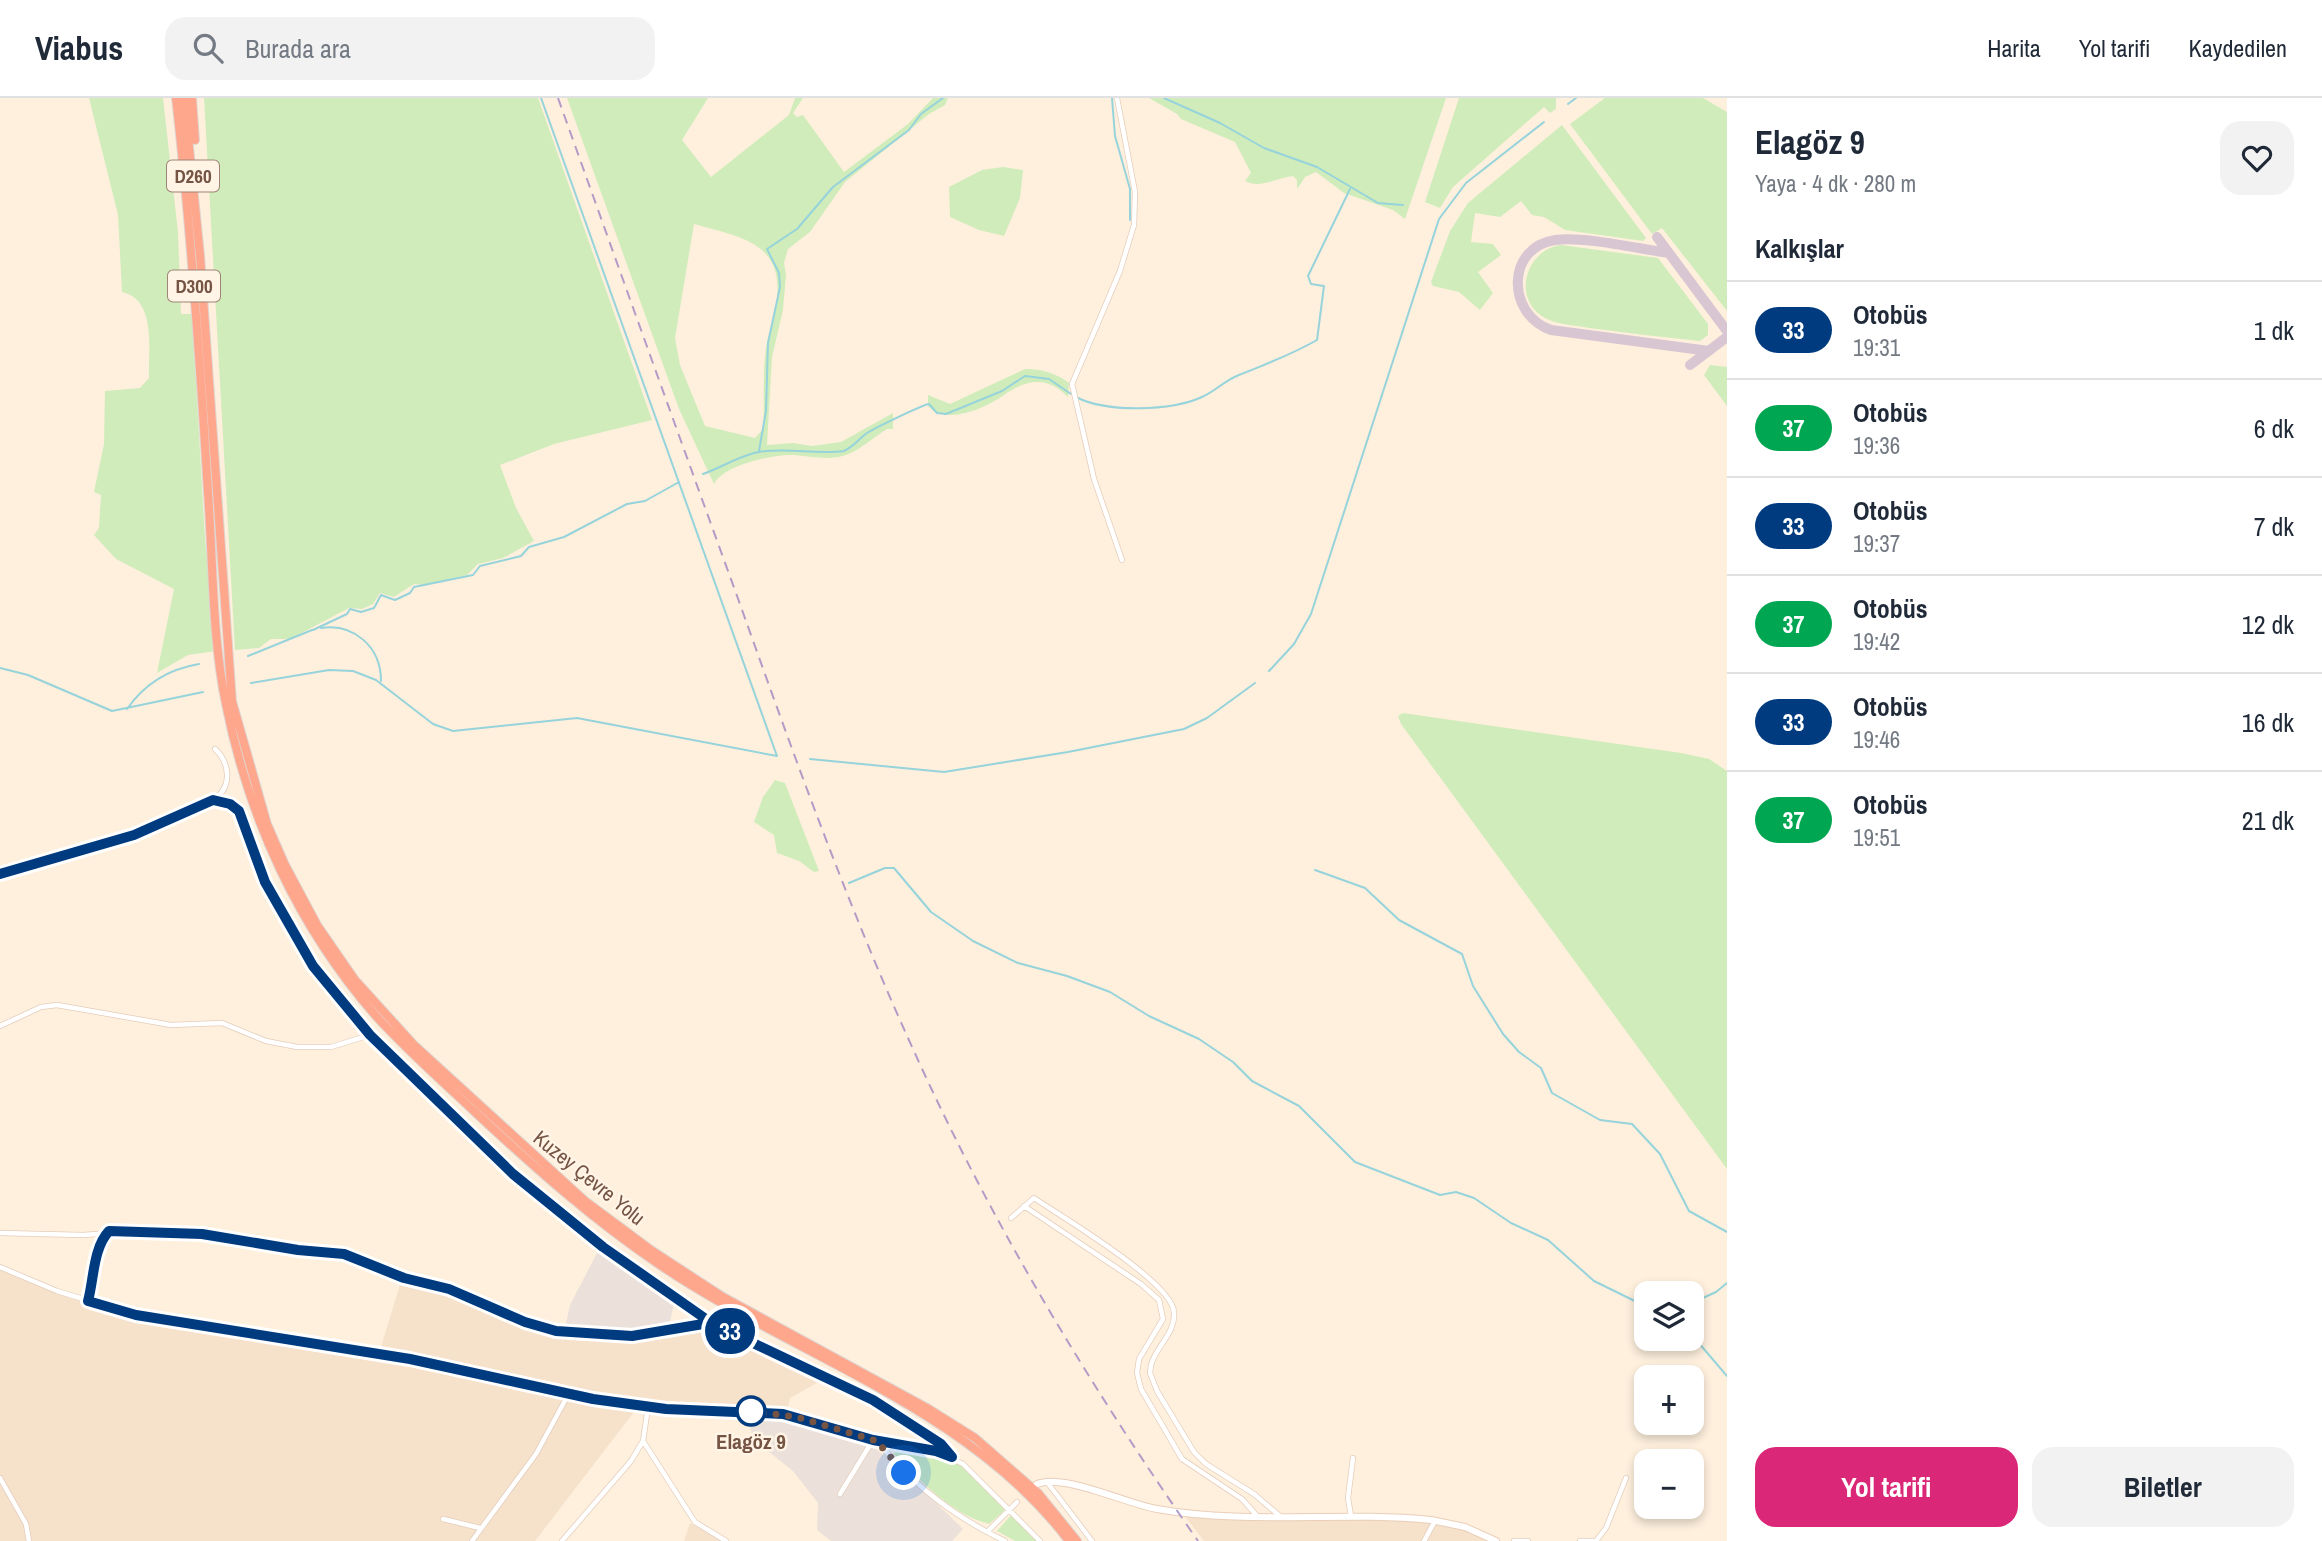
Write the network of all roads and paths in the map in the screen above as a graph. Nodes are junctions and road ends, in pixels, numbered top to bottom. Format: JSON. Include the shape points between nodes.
{"nodes":[{"id":1,"x":174,"y":98,"type":"edge"},
{"id":2,"x":184,"y":98,"type":"edge"},
{"id":3,"x":192,"y":98,"type":"edge"},
{"id":4,"x":1117,"y":98,"type":"edge"},
{"id":5,"x":200,"y":255,"type":"junction"},
{"id":6,"x":208,"y":430,"type":"junction"},
{"id":7,"x":1122,"y":560,"type":"dead end"},
{"id":8,"x":228,"y":702,"type":"junction"},
{"id":9,"x":215,"y":749,"type":"dead end"},
{"id":10,"x":213,"y":800,"type":"junction"},
{"id":11,"x":0,"y":874,"type":"edge"},
{"id":12,"x":0,"y":1026,"type":"edge"},
{"id":13,"x":370,"y":1035,"type":"junction"},
{"id":14,"x":1024,"y":1206,"type":"junction"},
{"id":15,"x":1010,"y":1218,"type":"dead end"},
{"id":16,"x":109,"y":1231,"type":"junction"},
{"id":17,"x":0,"y":1233,"type":"edge"},
{"id":18,"x":0,"y":1266,"type":"edge"},
{"id":19,"x":88,"y":1301,"type":"junction"},
{"id":20,"x":713,"y":1324,"type":"junction"},
{"id":21,"x":568,"y":1395,"type":"junction"},
{"id":22,"x":648,"y":1407,"type":"junction"},
{"id":23,"x":643,"y":1441,"type":"junction"},
{"id":24,"x":875,"y":1441,"type":"junction"},
{"id":25,"x":952,"y":1457,"type":"junction"},
{"id":26,"x":1353,"y":1458,"type":"dead end"},
{"id":27,"x":0,"y":1478,"type":"edge"},
{"id":28,"x":1626,"y":1478,"type":"dead end"},
{"id":29,"x":1046,"y":1481,"type":"junction"},
{"id":30,"x":1037,"y":1484,"type":"dead end"},
{"id":31,"x":840,"y":1494,"type":"dead end"},
{"id":32,"x":1017,"y":1502,"type":"dead end"},
{"id":33,"x":1010,"y":1509,"type":"junction"},
{"id":34,"x":1258,"y":1517,"type":"junction"},
{"id":35,"x":1351,"y":1517,"type":"junction"},
{"id":36,"x":1281,"y":1518,"type":"junction"},
{"id":37,"x":443,"y":1519,"type":"dead end"},
{"id":38,"x":1435,"y":1520,"type":"junction"},
{"id":39,"x":480,"y":1528,"type":"junction"},
{"id":40,"x":987,"y":1532,"type":"junction"},
{"id":41,"x":29,"y":1541,"type":"edge"},
{"id":42,"x":471,"y":1541,"type":"edge"},
{"id":43,"x":562,"y":1541,"type":"edge"},
{"id":44,"x":726,"y":1541,"type":"edge"},
{"id":45,"x":1005,"y":1541,"type":"edge"},
{"id":46,"x":1040,"y":1541,"type":"edge"},
{"id":47,"x":1069,"y":1541,"type":"edge"},
{"id":48,"x":1077,"y":1541,"type":"edge"},
{"id":49,"x":1091,"y":1541,"type":"edge"},
{"id":50,"x":1424,"y":1541,"type":"edge"},
{"id":51,"x":1496,"y":1541,"type":"edge"},
{"id":52,"x":1514,"y":1541,"type":"edge"},
{"id":53,"x":1528,"y":1541,"type":"edge"},
{"id":54,"x":1580,"y":1541,"type":"edge"},
{"id":55,"x":1598,"y":1541,"type":"edge"}],
"edges":[{"from":1,"to":6,"type":"highway","number":"D300"},
{"from":2,"to":5,"type":"highway","number":"D260"},
{"from":3,"to":5,"type":"highway","number":"D300"},
{"from":4,"to":7,"type":"street","via":[[1135,192],[1134,225],[1120,271],[1072,384],[1097,489]]},
{"from":5,"to":6,"type":"highway","number":"D300"},
{"from":6,"to":8,"type":"highway","number":"D300"},
{"from":8,"to":47,"type":"highway","name":"Kuzey Çevre Yolu","number":"D300","via":[[253,804],[289,889],[350,984],[410,1051],[551,1182],[618,1235],[719,1303],[923,1413],[971,1444],[1027,1492]]},
{"from":8,"to":48,"type":"highway","name":"Kuzey Çevre Yolu","number":"D300","via":[[263,813],[304,903],[355,980],[414,1045],[555,1176],[623,1231],[723,1297],[975,1438],[1038,1493]]},
{"from":9,"to":10,"type":"street","via":[[223,760],[227,784]]},
{"from":10,"to":11,"type":"street","via":[[134,835]]},
{"from":10,"to":13,"type":"street","via":[[239,811],[265,882],[308,957]]},
{"from":12,"to":13,"type":"street","via":[[41,1007],[57,1005],[171,1025],[222,1023],[266,1041],[297,1047],[331,1047]]},
{"from":13,"to":20,"type":"street","via":[[513,1174],[603,1247]]},
{"from":14,"to":15,"type":"street"},
{"from":14,"to":34,"type":"street","via":[[1115,1265],[1158,1300],[1162,1322],[1138,1364],[1141,1389],[1182,1459],[1242,1499]]},
{"from":14,"to":36,"type":"street","via":[[1034,1198],[1121,1255],[1166,1292],[1174,1321],[1153,1358],[1150,1373],[1160,1395],[1198,1457]]},
{"from":16,"to":17,"type":"street"},
{"from":16,"to":19,"type":"street","via":[[99,1247]]},
{"from":16,"to":20,"type":"street","via":[[202,1234],[344,1254],[556,1331],[632,1336]]},
{"from":18,"to":19,"type":"street"},
{"from":19,"to":21,"type":"street","via":[[136,1315],[419,1361]]},
{"from":20,"to":25,"type":"street","via":[[873,1400],[941,1444]]},
{"from":21,"to":22,"type":"street"},
{"from":21,"to":39,"type":"street","via":[[536,1454]]},
{"from":22,"to":23,"type":"street"},
{"from":22,"to":24,"type":"street","via":[[772,1413]]},
{"from":23,"to":43,"type":"street"},
{"from":23,"to":44,"type":"street","via":[[695,1522]]},
{"from":24,"to":25,"type":"street"},
{"from":24,"to":31,"type":"street"},
{"from":24,"to":40,"type":"street","via":[[921,1489]]},
{"from":25,"to":33,"type":"street"},
{"from":26,"to":35,"type":"street","via":[[1348,1499]]},
{"from":27,"to":41,"type":"street","via":[[26,1524]]},
{"from":28,"to":55,"type":"street"},
{"from":29,"to":30,"type":"street"},
{"from":29,"to":34,"type":"street","via":[[1158,1509]]},
{"from":29,"to":49,"type":"street"},
{"from":32,"to":33,"type":"street"},
{"from":33,"to":40,"type":"street"},
{"from":33,"to":46,"type":"street"},
{"from":34,"to":36,"type":"street"},
{"from":35,"to":36,"type":"street"},
{"from":35,"to":38,"type":"street"},
{"from":37,"to":39,"type":"street"},
{"from":38,"to":50,"type":"street"},
{"from":38,"to":51,"type":"street"},
{"from":39,"to":42,"type":"street"},
{"from":40,"to":45,"type":"street"},
{"from":52,"to":53,"type":"street"},
{"from":54,"to":55,"type":"street"}]}
